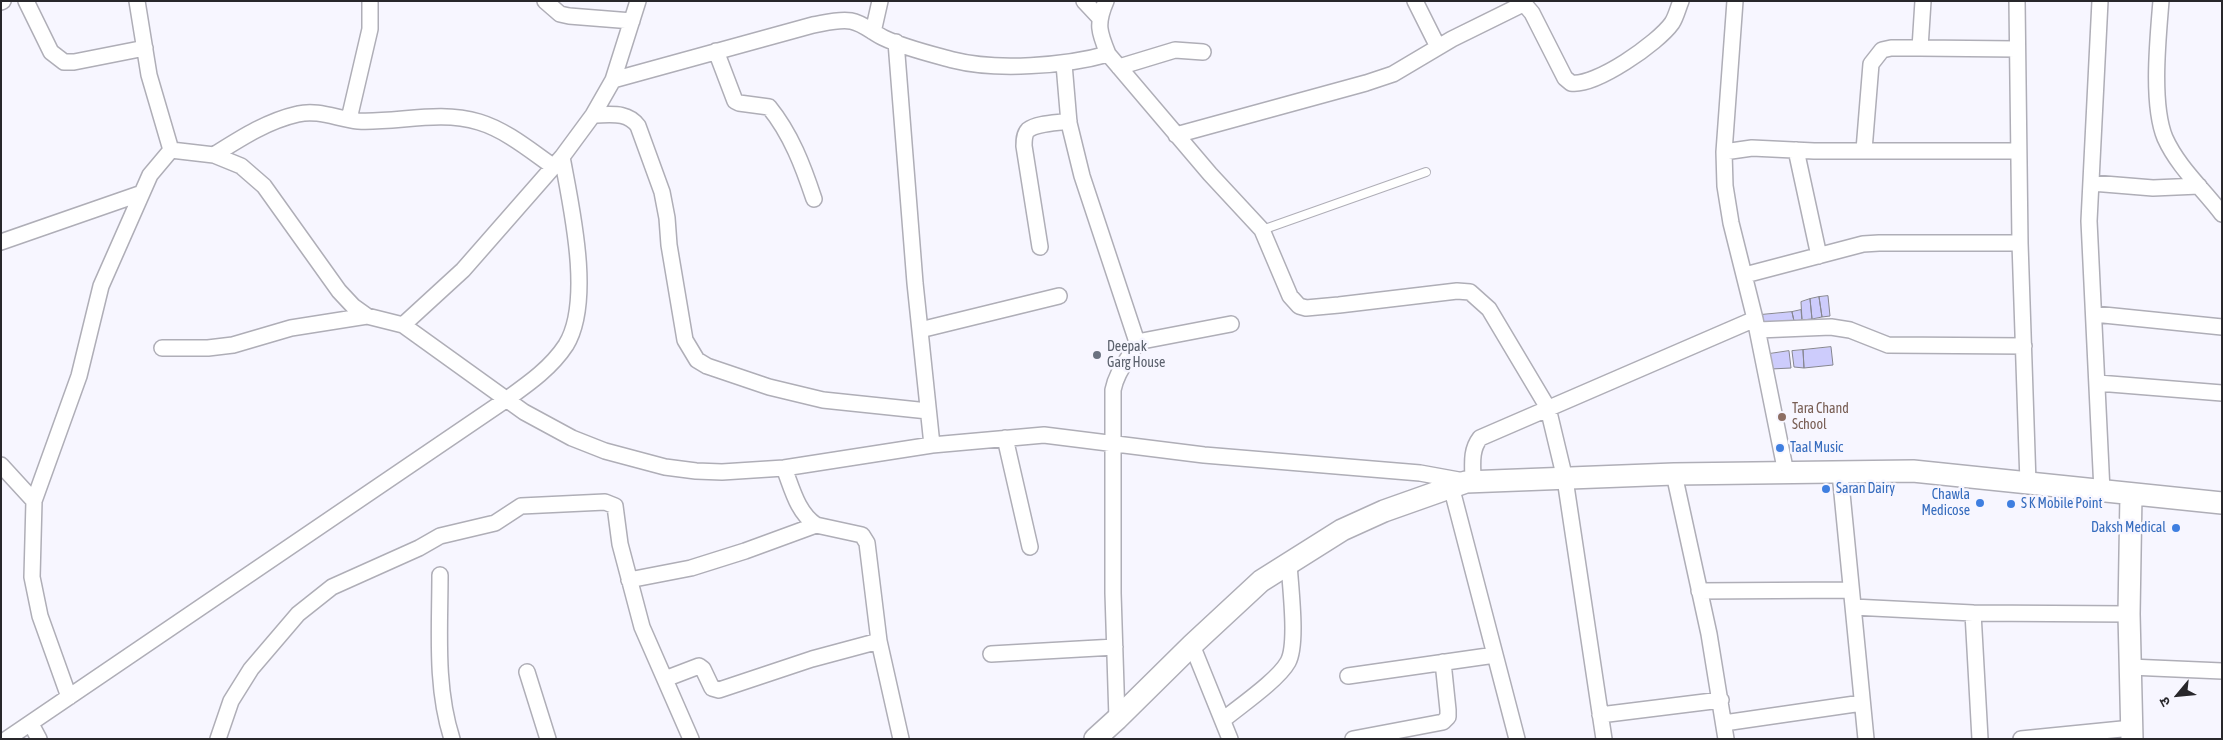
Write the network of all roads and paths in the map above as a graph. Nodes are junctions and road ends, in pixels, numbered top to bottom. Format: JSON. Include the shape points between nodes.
{"nodes":[{"id":1,"x":26,"y":1,"type":"edge"},
{"id":2,"x":138,"y":1,"type":"edge"},
{"id":3,"x":370,"y":1,"type":"edge"},
{"id":4,"x":545,"y":1,"type":"edge"},
{"id":5,"x":638,"y":1,"type":"edge"},
{"id":6,"x":880,"y":1,"type":"edge"},
{"id":7,"x":1084,"y":1,"type":"edge"},
{"id":8,"x":1106,"y":1,"type":"edge"},
{"id":9,"x":1415,"y":1,"type":"edge"},
{"id":10,"x":1681,"y":1,"type":"edge"},
{"id":11,"x":1735,"y":1,"type":"edge"},
{"id":12,"x":1923,"y":1,"type":"edge"},
{"id":13,"x":2017,"y":1,"type":"edge"},
{"id":14,"x":2100,"y":1,"type":"edge"},
{"id":15,"x":2161,"y":1,"type":"edge"},
{"id":16,"x":1099,"y":17,"type":"junction"},
{"id":17,"x":632,"y":21,"type":"junction"},
{"id":18,"x":873,"y":32,"type":"junction"},
{"id":19,"x":896,"y":42,"type":"junction"},
{"id":20,"x":1438,"y":47,"type":"junction"},
{"id":21,"x":145,"y":48,"type":"junction"},
{"id":22,"x":1920,"y":48,"type":"junction"},
{"id":23,"x":2016,"y":50,"type":"junction"},
{"id":24,"x":716,"y":51,"type":"junction"},
{"id":25,"x":1203,"y":52,"type":"dead end"},
{"id":26,"x":1108,"y":54,"type":"junction"},
{"id":27,"x":1064,"y":64,"type":"junction"},
{"id":28,"x":1119,"y":67,"type":"junction"},
{"id":29,"x":613,"y":80,"type":"junction"},
{"id":30,"x":593,"y":115,"type":"junction"},
{"id":31,"x":350,"y":119,"type":"junction"},
{"id":32,"x":1069,"y":121,"type":"junction"},
{"id":33,"x":1176,"y":135,"type":"junction"},
{"id":34,"x":171,"y":150,"type":"junction"},
{"id":35,"x":1796,"y":150,"type":"junction"},
{"id":36,"x":1864,"y":150,"type":"junction"},
{"id":37,"x":2018,"y":151,"type":"junction"},
{"id":38,"x":1724,"y":152,"type":"junction"},
{"id":39,"x":214,"y":155,"type":"junction"},
{"id":40,"x":558,"y":162,"type":"junction"},
{"id":41,"x":1426,"y":172,"type":"dead end"},
{"id":42,"x":2092,"y":183,"type":"junction"},
{"id":43,"x":2199,"y":186,"type":"junction"},
{"id":44,"x":142,"y":193,"type":"junction"},
{"id":45,"x":814,"y":199,"type":"dead end"},
{"id":46,"x":2222,"y":214,"type":"edge"},
{"id":47,"x":1262,"y":230,"type":"junction"},
{"id":48,"x":1,"y":242,"type":"edge"},
{"id":49,"x":2020,"y":243,"type":"junction"},
{"id":50,"x":1040,"y":247,"type":"dead end"},
{"id":51,"x":1819,"y":256,"type":"junction"},
{"id":52,"x":1745,"y":275,"type":"junction"},
{"id":53,"x":1059,"y":296,"type":"dead end"},
{"id":54,"x":2094,"y":314,"type":"junction"},
{"id":55,"x":367,"y":316,"type":"junction"},
{"id":56,"x":1231,"y":324,"type":"dead end"},
{"id":57,"x":1757,"y":324,"type":"junction"},
{"id":58,"x":402,"y":326,"type":"junction"},
{"id":59,"x":2222,"y":327,"type":"edge"},
{"id":60,"x":920,"y":330,"type":"junction"},
{"id":61,"x":1137,"y":342,"type":"junction"},
{"id":62,"x":2024,"y":346,"type":"junction"},
{"id":63,"x":162,"y":348,"type":"dead end"},
{"id":64,"x":2098,"y":383,"type":"junction"},
{"id":65,"x":2222,"y":393,"type":"edge"},
{"id":66,"x":506,"y":399,"type":"junction"},
{"id":67,"x":1548,"y":408,"type":"junction"},
{"id":68,"x":928,"y":411,"type":"junction"},
{"id":69,"x":1005,"y":438,"type":"junction"},
{"id":70,"x":1111,"y":442,"type":"junction"},
{"id":71,"x":932,"y":445,"type":"junction"},
{"id":72,"x":1,"y":466,"type":"edge"},
{"id":73,"x":784,"y":468,"type":"junction"},
{"id":74,"x":1786,"y":473,"type":"junction"},
{"id":75,"x":1840,"y":473,"type":"junction"},
{"id":76,"x":1674,"y":474,"type":"junction"},
{"id":77,"x":1565,"y":479,"type":"junction"},
{"id":78,"x":1463,"y":483,"type":"junction"},
{"id":79,"x":2028,"y":483,"type":"junction"},
{"id":80,"x":2102,"y":491,"type":"junction"},
{"id":81,"x":2131,"y":494,"type":"junction"},
{"id":82,"x":34,"y":501,"type":"junction"},
{"id":83,"x":2222,"y":503,"type":"edge"},
{"id":84,"x":816,"y":525,"type":"junction"},
{"id":85,"x":1030,"y":547,"type":"dead end"},
{"id":86,"x":1289,"y":563,"type":"junction"},
{"id":87,"x":440,"y":575,"type":"dead end"},
{"id":88,"x":629,"y":580,"type":"junction"},
{"id":89,"x":1851,"y":590,"type":"junction"},
{"id":90,"x":1700,"y":591,"type":"junction"},
{"id":91,"x":1853,"y":607,"type":"junction"},
{"id":92,"x":1973,"y":613,"type":"junction"},
{"id":93,"x":2129,"y":614,"type":"junction"},
{"id":94,"x":879,"y":641,"type":"junction"},
{"id":95,"x":1192,"y":645,"type":"junction"},
{"id":96,"x":1115,"y":647,"type":"junction"},
{"id":97,"x":991,"y":654,"type":"dead end"},
{"id":98,"x":1495,"y":655,"type":"junction"},
{"id":99,"x":1443,"y":662,"type":"junction"},
{"id":100,"x":2130,"y":667,"type":"junction"},
{"id":101,"x":2222,"y":671,"type":"edge"},
{"id":102,"x":527,"y":672,"type":"dead end"},
{"id":103,"x":1348,"y":676,"type":"dead end"},
{"id":104,"x":665,"y":678,"type":"junction"},
{"id":105,"x":70,"y":697,"type":"junction"},
{"id":106,"x":1721,"y":700,"type":"junction"},
{"id":107,"x":1862,"y":703,"type":"junction"},
{"id":108,"x":1600,"y":715,"type":"junction"},
{"id":109,"x":1118,"y":720,"type":"junction"},
{"id":110,"x":1222,"y":720,"type":"junction"},
{"id":111,"x":1724,"y":723,"type":"junction"},
{"id":112,"x":31,"y":724,"type":"junction"},
{"id":113,"x":2132,"y":734,"type":"edge"},
{"id":114,"x":7,"y":739,"type":"edge"},
{"id":115,"x":39,"y":739,"type":"edge"},
{"id":116,"x":218,"y":739,"type":"edge"},
{"id":117,"x":452,"y":739,"type":"edge"},
{"id":118,"x":548,"y":739,"type":"edge"},
{"id":119,"x":691,"y":739,"type":"edge"},
{"id":120,"x":901,"y":739,"type":"edge"},
{"id":121,"x":1095,"y":739,"type":"edge"},
{"id":122,"x":1230,"y":739,"type":"edge"},
{"id":123,"x":1353,"y":739,"type":"edge"},
{"id":124,"x":1517,"y":739,"type":"edge"},
{"id":125,"x":1604,"y":739,"type":"edge"},
{"id":126,"x":1726,"y":739,"type":"edge"},
{"id":127,"x":1866,"y":739,"type":"edge"},
{"id":128,"x":1980,"y":739,"type":"edge"},
{"id":129,"x":2021,"y":739,"type":"edge"}],
"edges":[{"from":1,"to":21,"type":"street","via":[[51,52],[64,62]]},
{"from":2,"to":21,"type":"street"},
{"from":3,"to":31,"type":"street","via":[[370,29]]},
{"from":4,"to":17,"type":"street","via":[[560,14]]},
{"from":5,"to":17,"type":"street"},
{"from":6,"to":18,"type":"street"},
{"from":7,"to":16,"type":"street"},
{"from":8,"to":16,"type":"street"},
{"from":9,"to":20,"type":"street"},
{"from":10,"to":20,"type":"street","via":[[1672,22],[1656,41],[1630,59],[1577,84],[1565,78],[1526,6],[1514,7]]},
{"from":11,"to":38,"type":"street"},
{"from":12,"to":22,"type":"street"},
{"from":13,"to":23,"type":"street"},
{"from":14,"to":42,"type":"street"},
{"from":15,"to":43,"type":"street","via":[[2159,113],[2165,137]]},
{"from":16,"to":26,"type":"street"},
{"from":17,"to":29,"type":"street"},
{"from":18,"to":19,"type":"street"},
{"from":18,"to":24,"type":"street","via":[[852,21],[837,20]]},
{"from":19,"to":27,"type":"street","via":[[961,61],[999,65]]},
{"from":19,"to":60,"type":"street"},
{"from":20,"to":33,"type":"street","via":[[1393,74],[1366,84]]},
{"from":21,"to":34,"type":"street","via":[[149,74]]},
{"from":22,"to":23,"type":"street"},
{"from":22,"to":36,"type":"street","via":[[1882,50],[1872,64]]},
{"from":23,"to":37,"type":"street"},
{"from":24,"to":29,"type":"street"},
{"from":24,"to":45,"type":"street","via":[[735,101],[769,107],[775,114],[793,144]]},
{"from":25,"to":28,"type":"street","via":[[1175,50]]},
{"from":26,"to":27,"type":"street"},
{"from":26,"to":28,"type":"street"},
{"from":27,"to":32,"type":"street"},
{"from":28,"to":33,"type":"street"},
{"from":29,"to":30,"type":"street"},
{"from":30,"to":40,"type":"street"},
{"from":30,"to":68,"type":"street","via":[[622,115],[632,118],[638,126],[662,192],[685,340],[697,360],[769,387],[823,400]]},
{"from":31,"to":39,"type":"street","via":[[301,113],[278,119]]},
{"from":31,"to":40,"type":"street","via":[[429,116],[480,122]]},
{"from":32,"to":50,"type":"street","via":[[1036,127],[1028,130],[1024,137]]},
{"from":32,"to":61,"type":"street","via":[[1082,176]]},
{"from":33,"to":47,"type":"street"},
{"from":34,"to":39,"type":"street"},
{"from":34,"to":44,"type":"street","via":[[150,175]]},
{"from":35,"to":36,"type":"street"},
{"from":35,"to":38,"type":"street","via":[[1752,148]]},
{"from":35,"to":51,"type":"street"},
{"from":36,"to":37,"type":"street"},
{"from":37,"to":49,"type":"street"},
{"from":38,"to":52,"type":"street","via":[[1731,223]]},
{"from":39,"to":55,"type":"street","via":[[241,166],[264,186],[339,291]]},
{"from":40,"to":58,"type":"street","via":[[463,270]]},
{"from":40,"to":66,"type":"street","via":[[577,242],[579,281],[575,322],[566,345],[550,366]]},
{"from":41,"to":47,"type":"lane"},
{"from":42,"to":43,"type":"street","via":[[2153,188]]},
{"from":42,"to":54,"type":"street","via":[[2089,221]]},
{"from":43,"to":46,"type":"street"},
{"from":44,"to":48,"type":"street"},
{"from":44,"to":82,"type":"street","via":[[101,286],[78,376]]},
{"from":47,"to":67,"type":"street","via":[[1290,296],[1299,306],[1306,308],[1470,292],[1489,309]]},
{"from":49,"to":51,"type":"street","via":[[1879,243]]},
{"from":49,"to":62,"type":"street"},
{"from":51,"to":52,"type":"street"},
{"from":52,"to":57,"type":"street"},
{"from":53,"to":60,"type":"street"},
{"from":54,"to":59,"type":"street"},
{"from":54,"to":64,"type":"street"},
{"from":55,"to":58,"type":"street"},
{"from":55,"to":63,"type":"street","via":[[292,328],[233,345]]},
{"from":56,"to":61,"type":"street"},
{"from":57,"to":62,"type":"street","via":[[1850,330],[1888,345]]},
{"from":57,"to":67,"type":"street"},
{"from":57,"to":74,"type":"street"},
{"from":58,"to":66,"type":"street"},
{"from":60,"to":68,"type":"street"},
{"from":61,"to":70,"type":"street","via":[[1115,376]]},
{"from":62,"to":79,"type":"street"},
{"from":64,"to":65,"type":"street"},
{"from":64,"to":80,"type":"street"},
{"from":66,"to":73,"type":"street","via":[[572,438],[605,451],[657,464],[705,472]]},
{"from":66,"to":105,"type":"street"},
{"from":67,"to":77,"type":"street"},
{"from":67,"to":78,"type":"street","via":[[1480,438],[1474,446]]},
{"from":68,"to":71,"type":"street"},
{"from":69,"to":70,"type":"street","via":[[1044,435]]},
{"from":69,"to":71,"type":"street"},
{"from":69,"to":85,"type":"street"},
{"from":70,"to":78,"type":"street","via":[[1204,455],[1420,473]]},
{"from":70,"to":96,"type":"street"},
{"from":71,"to":73,"type":"street"},
{"from":72,"to":82,"type":"street"},
{"from":73,"to":84,"type":"street","via":[[803,513]]},
{"from":74,"to":75,"type":"main road"},
{"from":74,"to":76,"type":"main road"},
{"from":75,"to":79,"type":"main road","via":[[1913,471]]},
{"from":75,"to":89,"type":"street"},
{"from":76,"to":77,"type":"main road"},
{"from":76,"to":90,"type":"street"},
{"from":77,"to":78,"type":"main road"},
{"from":77,"to":108,"type":"street"},
{"from":78,"to":86,"type":"main road","via":[[1384,511],[1342,530]]},
{"from":78,"to":98,"type":"street"},
{"from":79,"to":80,"type":"main road"},
{"from":80,"to":81,"type":"main road"},
{"from":81,"to":83,"type":"main road"},
{"from":81,"to":93,"type":"main road"},
{"from":82,"to":105,"type":"street","via":[[32,576],[40,616]]},
{"from":84,"to":88,"type":"street","via":[[691,568]]},
{"from":84,"to":94,"type":"street","via":[[862,536],[867,543]]},
{"from":86,"to":95,"type":"main road","via":[[1261,581]]},
{"from":86,"to":110,"type":"street","via":[[1291,654],[1279,673]]},
{"from":87,"to":117,"type":"street","via":[[440,677],[442,701]]},
{"from":88,"to":104,"type":"street","via":[[642,627]]},
{"from":88,"to":116,"type":"street","via":[[620,544],[617,512],[611,503],[521,506],[495,523],[440,536],[332,587],[298,614],[250,669],[231,701]]},
{"from":89,"to":90,"type":"street"},
{"from":89,"to":91,"type":"street"},
{"from":90,"to":106,"type":"street"},
{"from":91,"to":92,"type":"street"},
{"from":91,"to":107,"type":"street"},
{"from":92,"to":93,"type":"street"},
{"from":92,"to":128,"type":"street"},
{"from":93,"to":100,"type":"main road"},
{"from":94,"to":104,"type":"street","via":[[719,690],[712,688],[699,666]]},
{"from":94,"to":120,"type":"street"},
{"from":95,"to":109,"type":"main road"},
{"from":95,"to":110,"type":"street"},
{"from":96,"to":97,"type":"street"},
{"from":96,"to":109,"type":"street"},
{"from":98,"to":99,"type":"street"},
{"from":98,"to":124,"type":"street"},
{"from":99,"to":103,"type":"street"},
{"from":99,"to":123,"type":"street","via":[[1448,717],[1443,722]]},
{"from":100,"to":101,"type":"street"},
{"from":100,"to":113,"type":"main road"},
{"from":102,"to":118,"type":"street"},
{"from":104,"to":119,"type":"street"},
{"from":105,"to":112,"type":"street"},
{"from":106,"to":108,"type":"street"},
{"from":106,"to":111,"type":"street"},
{"from":107,"to":111,"type":"street"},
{"from":107,"to":127,"type":"street"},
{"from":108,"to":125,"type":"street"},
{"from":109,"to":121,"type":"main road"},
{"from":110,"to":122,"type":"street"},
{"from":111,"to":126,"type":"street"},
{"from":112,"to":114,"type":"street"},
{"from":112,"to":115,"type":"street"},
{"from":113,"to":129,"type":"street"}]}
